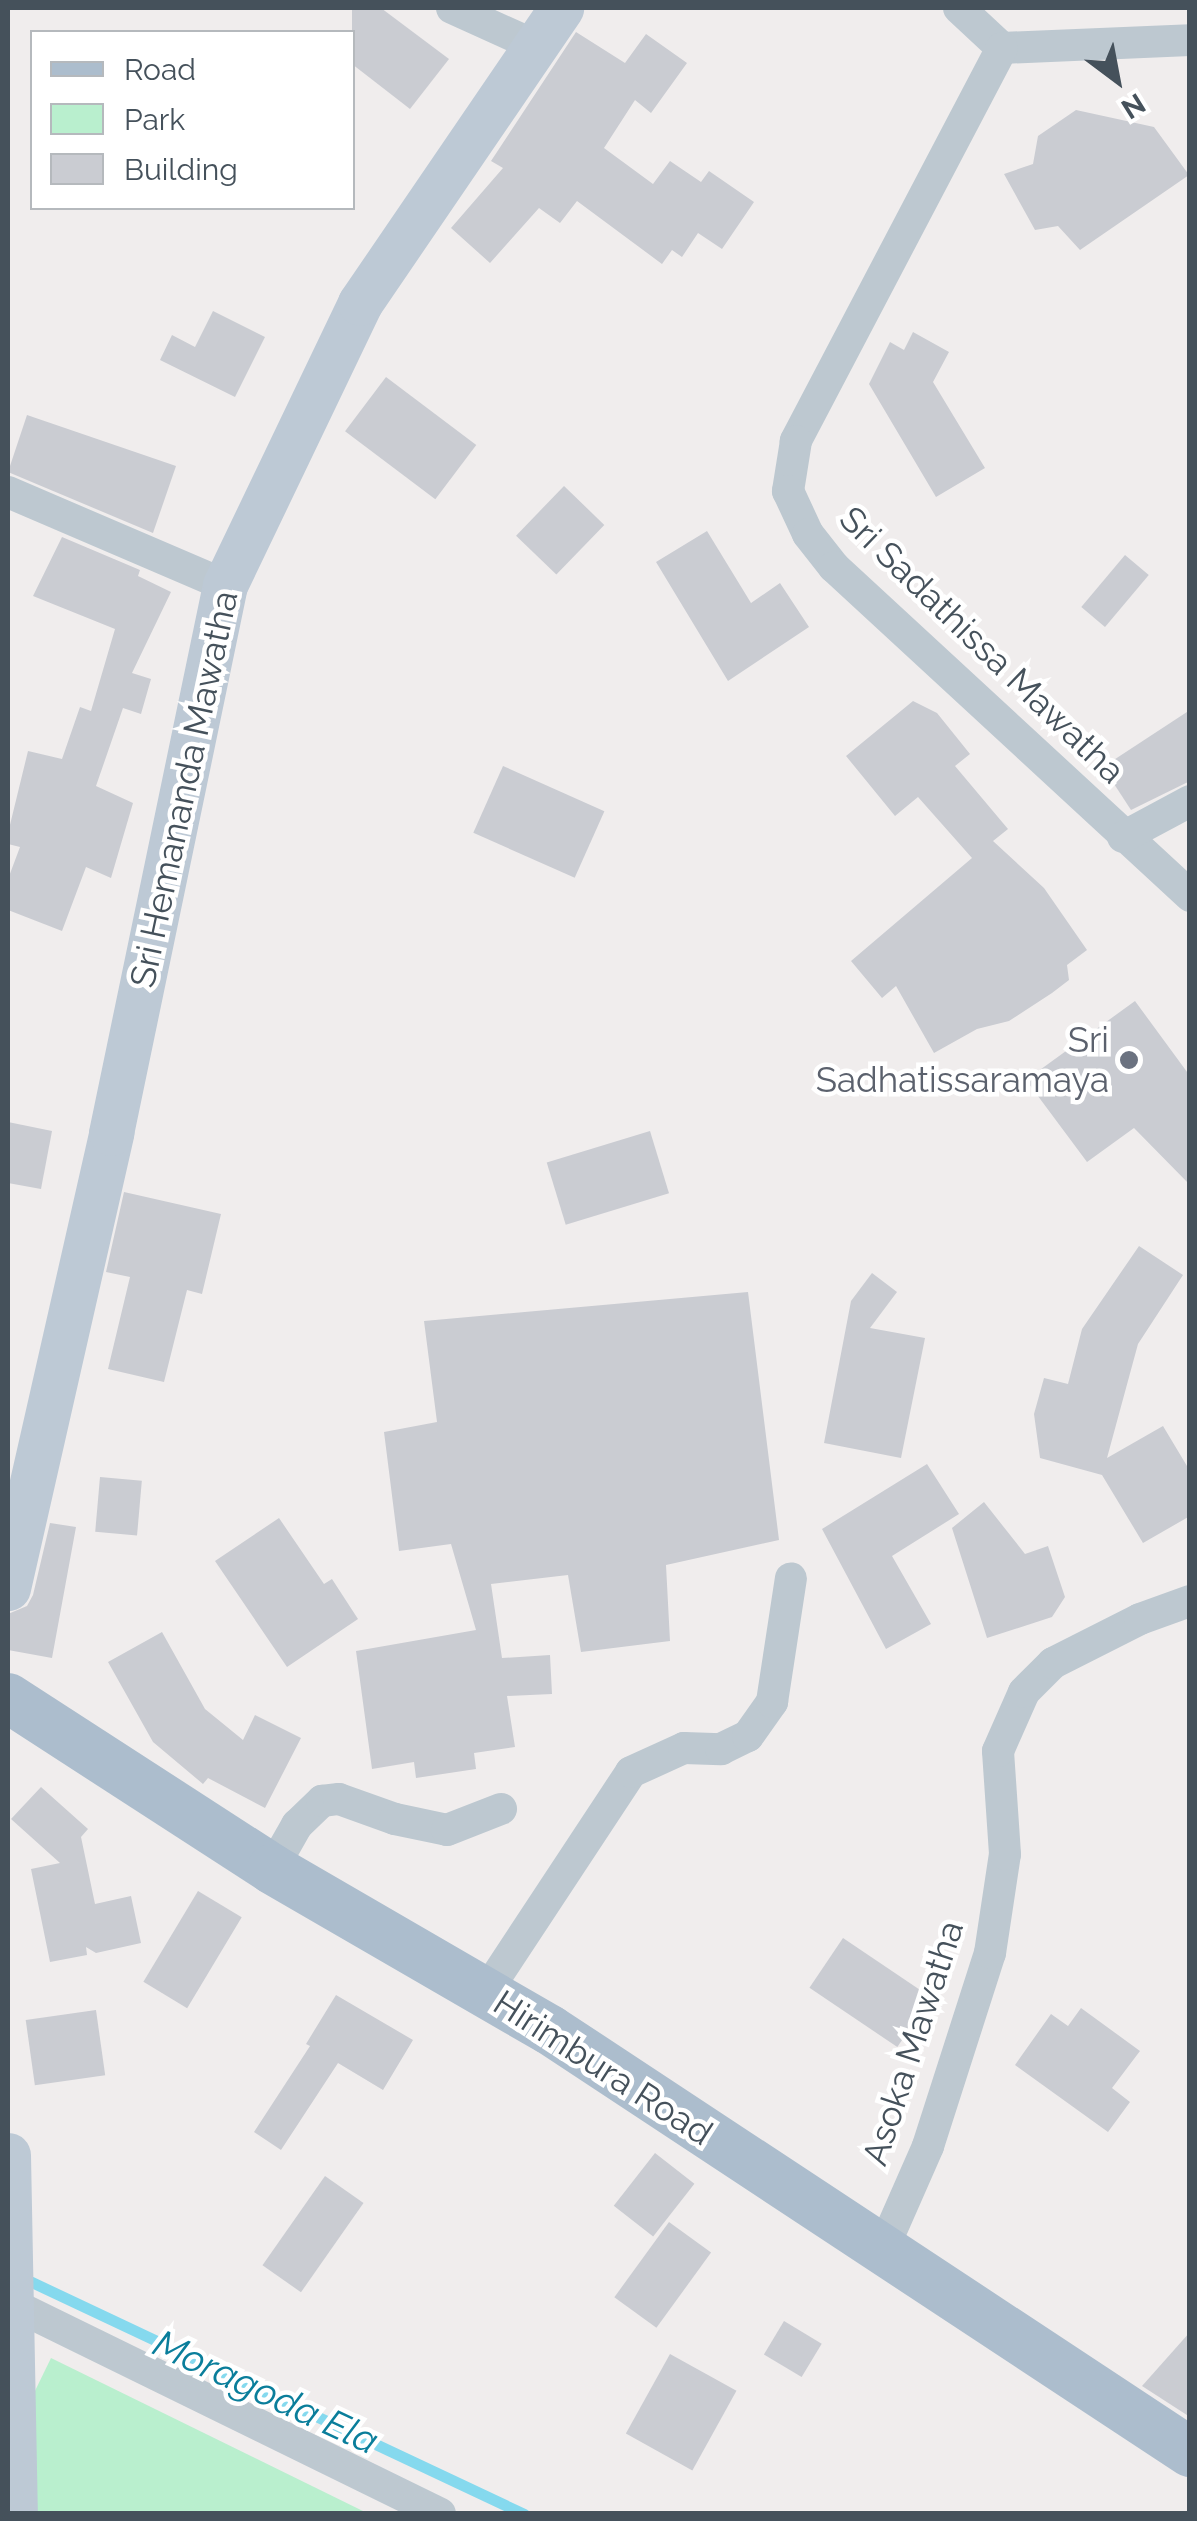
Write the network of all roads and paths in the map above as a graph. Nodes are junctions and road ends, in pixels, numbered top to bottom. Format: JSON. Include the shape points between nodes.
{"nodes":[{"id":1,"x":452,"y":8,"type":"edge"},
{"id":2,"x":561,"y":8,"type":"edge"},
{"id":3,"x":959,"y":8,"type":"edge"},
{"id":4,"x":1190,"y":40,"type":"edge"},
{"id":5,"x":536,"y":46,"type":"junction"},
{"id":6,"x":1002,"y":48,"type":"junction"},
{"id":7,"x":8,"y":492,"type":"edge"},
{"id":8,"x":225,"y":585,"type":"junction"},
{"id":9,"x":1190,"y":801,"type":"edge"},
{"id":10,"x":1123,"y":836,"type":"junction"},
{"id":11,"x":1190,"y":896,"type":"edge"},
{"id":12,"x":791,"y":1578,"type":"dead end"},
{"id":13,"x":8,"y":1588,"type":"edge"},
{"id":14,"x":1190,"y":1601,"type":"edge"},
{"id":15,"x":8,"y":1698,"type":"edge"},
{"id":16,"x":501,"y":1809,"type":"dead end"},
{"id":17,"x":272,"y":1869,"type":"junction"},
{"id":18,"x":486,"y":1992,"type":"junction"},
{"id":19,"x":9,"y":2173,"type":"edge"},
{"id":20,"x":882,"y":2251,"type":"junction"},
{"id":21,"x":10,"y":2303,"type":"edge"},
{"id":22,"x":1190,"y":2452,"type":"edge"},
{"id":23,"x":14,"y":2514,"type":"edge"},
{"id":24,"x":440,"y":2514,"type":"edge"}],
"edges":[{"from":1,"to":5,"type":"street"},
{"from":2,"to":5,"type":"main road","name":"Sri Hemananda Mawatha"},
{"from":3,"to":6,"type":"street"},
{"from":4,"to":6,"type":"street"},
{"from":5,"to":8,"type":"main road","name":"Sri Hemananda Mawatha","via":[[360,303]]},
{"from":6,"to":10,"type":"street","name":"Sri Sadathissa Mawatha","via":[[796,442],[788,491],[808,534],[834,567]]},
{"from":7,"to":8,"type":"street"},
{"from":8,"to":13,"type":"main road","name":"Sri Hemananda Mawatha"},
{"from":9,"to":10,"type":"street"},
{"from":10,"to":11,"type":"street","name":"Sri Sadathissa Mawatha"},
{"from":12,"to":18,"type":"street","via":[[772,1702],[748,1736],[720,1749],[684,1748],[632,1772]]},
{"from":14,"to":20,"type":"street","name":"Asoka Mawatha","via":[[1053,1663],[1024,1692],[998,1751],[1005,1854],[990,1953],[928,2146]]},
{"from":15,"to":17,"type":"main road","name":"Hirimbura Road"},
{"from":16,"to":17,"type":"street","via":[[447,1830],[339,1799],[322,1801],[297,1825]]},
{"from":17,"to":18,"type":"main road","name":"Hirimbura Road"},
{"from":18,"to":20,"type":"main road","name":"Hirimbura Road"},
{"from":19,"to":21,"type":"main road"},
{"from":20,"to":22,"type":"main road","name":"Hirimbura Road"},
{"from":21,"to":23,"type":"main road"},
{"from":21,"to":24,"type":"street"}]}
